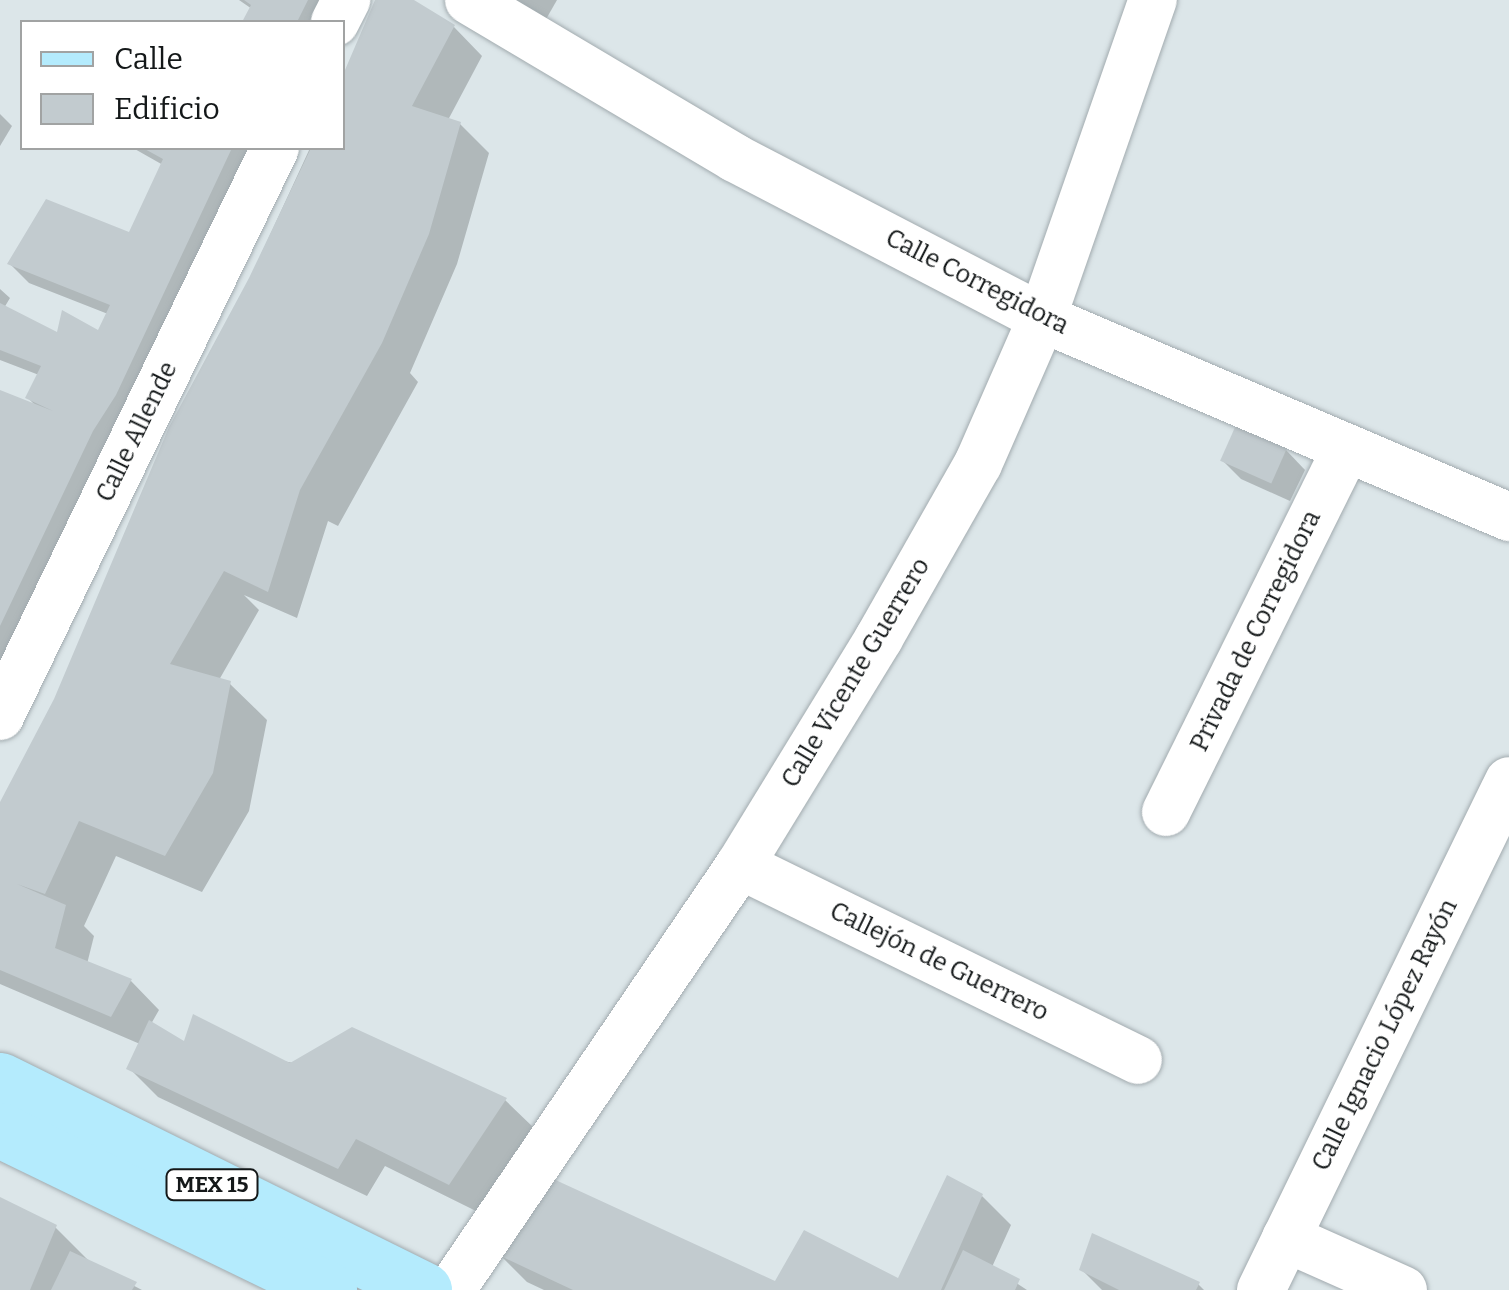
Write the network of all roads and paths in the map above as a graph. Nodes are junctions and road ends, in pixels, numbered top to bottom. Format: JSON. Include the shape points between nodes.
{"nodes":[{"id":1,"x":469,"y":0,"type":"edge"},
{"id":2,"x":1154,"y":0,"type":"edge"},
{"id":3,"x":274,"y":150,"type":"edge"},
{"id":4,"x":1042,"y":318,"type":"junction"},
{"id":5,"x":1346,"y":450,"type":"junction"},
{"id":6,"x":1509,"y":517,"type":"edge"},
{"id":7,"x":0,"y":716,"type":"edge"},
{"id":8,"x":1509,"y":781,"type":"edge"},
{"id":9,"x":1166,"y":812,"type":"dead end"},
{"id":10,"x":740,"y":865,"type":"junction"},
{"id":11,"x":1138,"y":1060,"type":"dead end"},
{"id":12,"x":0,"y":1080,"type":"edge"},
{"id":13,"x":0,"y":1130,"type":"edge"},
{"id":14,"x":1286,"y":1238,"type":"junction"},
{"id":15,"x":328,"y":1290,"type":"edge"},
{"id":16,"x":424,"y":1290,"type":"edge"},
{"id":17,"x":451,"y":1290,"type":"edge"},
{"id":18,"x":1261,"y":1290,"type":"edge"},
{"id":19,"x":1402,"y":1290,"type":"edge"}],
"edges":[{"from":1,"to":4,"type":"street","name":"Calle Corregidora","via":[[735,158]]},
{"from":2,"to":4,"type":"street","name":"Calle Vicente Guerrero"},
{"from":3,"to":7,"type":"street","name":"Calle Allende"},
{"from":4,"to":5,"type":"street","name":"Calle Corregidora"},
{"from":4,"to":10,"type":"street","name":"Calle Vicente Guerrero","via":[[978,464]]},
{"from":5,"to":6,"type":"street","name":"Calle Corregidora"},
{"from":5,"to":9,"type":"street","name":"Privada de Corregidora"},
{"from":8,"to":14,"type":"street","name":"Calle Ignacio López Rayón"},
{"from":10,"to":11,"type":"street","name":"Callejón de Guerrero"},
{"from":10,"to":17,"type":"street","name":"Calle Vicente Guerrero"},
{"from":12,"to":16,"type":"main road","number":"MEX 15"},
{"from":13,"to":15,"type":"main road","number":"MEX 15"},
{"from":14,"to":18,"type":"street","name":"Calle Ignacio López Rayón"},
{"from":14,"to":19,"type":"street"}]}
